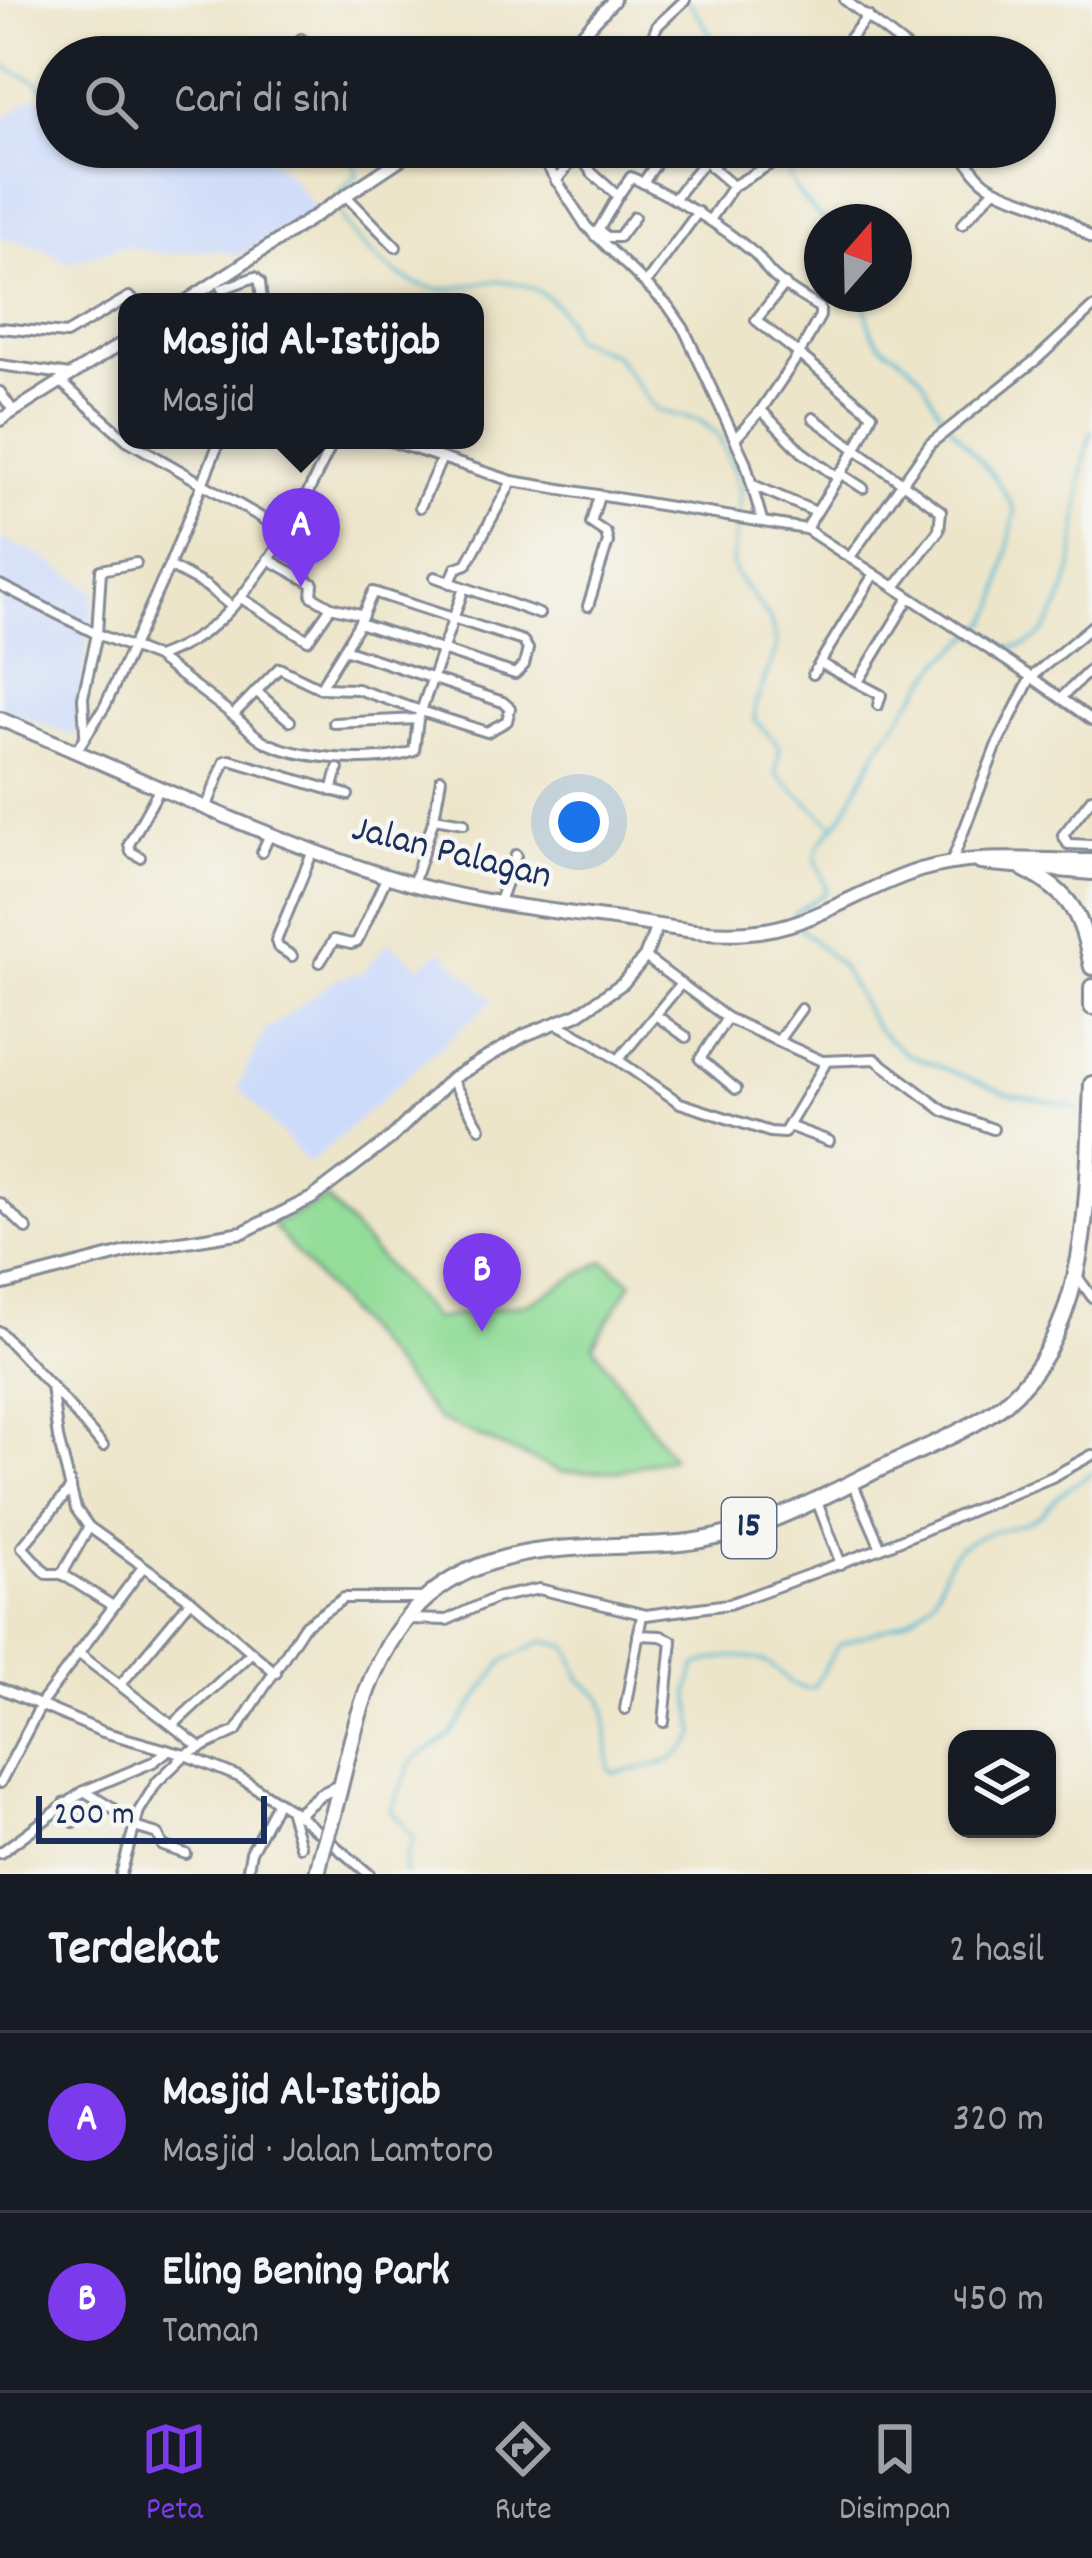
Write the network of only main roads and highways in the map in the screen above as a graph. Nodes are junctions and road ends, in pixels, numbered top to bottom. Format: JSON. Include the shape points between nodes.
{"nodes":[{"id":1,"x":0,"y":719,"type":"edge"},
{"id":2,"x":1092,"y":861,"type":"edge"},
{"id":3,"x":973,"y":862,"type":"junction"},
{"id":4,"x":1024,"y":869,"type":"junction"},
{"id":5,"x":1092,"y":873,"type":"edge"},
{"id":6,"x":1092,"y":967,"type":"edge"},
{"id":7,"x":1092,"y":987,"type":"edge"},
{"id":8,"x":1092,"y":1007,"type":"edge"},
{"id":9,"x":1092,"y":1084,"type":"edge"},
{"id":10,"x":1091,"y":1098,"type":"edge"},
{"id":11,"x":1090,"y":1133,"type":"edge"},
{"id":12,"x":317,"y":1874,"type":"edge"}],
"edges":[{"from":1,"to":3,"type":"main road","name":"Jalan Palagan","via":[[314,850],[497,904],[717,933],[783,927],[893,880]]},
{"from":2,"to":3,"type":"main road","name":"Jalan Palagan"},
{"from":3,"to":4,"type":"main road","name":"Jalan Palagan"},
{"from":4,"to":5,"type":"main road","name":"Jalan Palagan"},
{"from":4,"to":6,"type":"highway","via":[[1076,909]]},
{"from":7,"to":8,"type":"highway"},
{"from":9,"to":10,"type":"highway","number":"15"},
{"from":10,"to":11,"type":"highway","number":"15"},
{"from":11,"to":12,"type":"highway","number":"15","bridge":true,"via":[[1079,1279],[1062,1335],[1026,1385],[976,1421],[763,1523],[713,1538],[503,1558],[426,1598],[375,1670]]}]}
